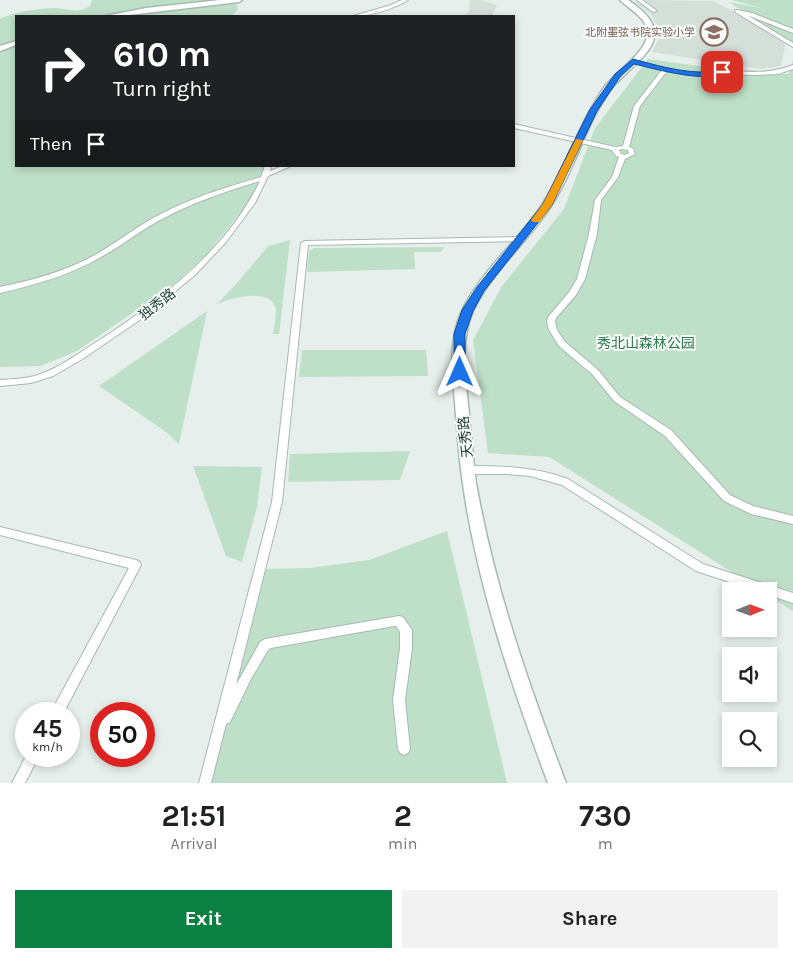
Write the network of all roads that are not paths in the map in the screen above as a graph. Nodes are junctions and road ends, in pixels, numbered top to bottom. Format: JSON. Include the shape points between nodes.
{"nodes":[{"id":1,"x":239,"y":0,"type":"edge"},
{"id":2,"x":406,"y":0,"type":"edge"},
{"id":3,"x":632,"y":1,"type":"edge"},
{"id":4,"x":655,"y":11,"type":"dead end"},
{"id":5,"x":115,"y":15,"type":"edge"},
{"id":6,"x":359,"y":15,"type":"edge"},
{"id":7,"x":793,"y":31,"type":"edge"},
{"id":8,"x":15,"y":43,"type":"edge"},
{"id":9,"x":793,"y":46,"type":"edge"},
{"id":10,"x":0,"y":49,"type":"edge"},
{"id":11,"x":633,"y":61,"type":"junction"},
{"id":12,"x":793,"y":67,"type":"edge"},
{"id":13,"x":665,"y":70,"type":"junction"},
{"id":14,"x":515,"y":126,"type":"edge"},
{"id":15,"x":579,"y":141,"type":"junction"},
{"id":16,"x":615,"y":150,"type":"joint"},
{"id":17,"x":624,"y":152,"type":"junction"},
{"id":18,"x":268,"y":167,"type":"edge"},
{"id":19,"x":286,"y":167,"type":"edge"},
{"id":20,"x":265,"y":177,"type":"junction"},
{"id":21,"x":522,"y":239,"type":"junction"},
{"id":22,"x":0,"y":290,"type":"edge"},
{"id":23,"x":0,"y":383,"type":"edge"},
{"id":24,"x":468,"y":470,"type":"junction"},
{"id":25,"x":793,"y":520,"type":"edge"},
{"id":26,"x":0,"y":531,"type":"edge"},
{"id":27,"x":793,"y":598,"type":"edge"},
{"id":28,"x":62,"y":702,"type":"edge"},
{"id":29,"x":217,"y":736,"type":"junction"},
{"id":30,"x":404,"y":749,"type":"dead end"},
{"id":31,"x":27,"y":767,"type":"edge"},
{"id":32,"x":18,"y":783,"type":"edge"},
{"id":33,"x":205,"y":783,"type":"edge"},
{"id":34,"x":557,"y":783,"type":"edge"}],
"edges":[{"from":1,"to":5,"type":"main road"},
{"from":2,"to":6,"type":"street"},
{"from":3,"to":4,"type":"street"},
{"from":3,"to":11,"type":"main road","name":"天秀路","via":[[646,20],[651,36],[647,46]]},
{"from":7,"to":9,"type":"street","via":[[737,11]]},
{"from":8,"to":10,"type":"main road"},
{"from":11,"to":13,"type":"street"},
{"from":11,"to":15,"type":"main road","name":"天秀路","via":[[593,111]]},
{"from":12,"to":13,"type":"street","via":[[779,72],[703,74]]},
{"from":13,"to":17,"type":"street","via":[[637,106]]},
{"from":14,"to":15,"type":"street"},
{"from":15,"to":16,"type":"street"},
{"from":15,"to":21,"type":"main road","name":"天秀路","via":[[548,205]]},
{"from":16,"to":17,"type":"street"},
{"from":17,"to":25,"type":"street","via":[[615,177],[598,200],[581,279],[552,317],[553,330],[562,344],[596,372],[617,399],[668,433],[727,498],[751,510]]},
{"from":18,"to":20,"type":"street","name":"独秀路"},
{"from":19,"to":20,"type":"street"},
{"from":20,"to":22,"type":"street","via":[[174,210],[73,269]]},
{"from":20,"to":23,"type":"street","name":"独秀路","via":[[253,200],[219,246],[189,278],[159,303],[58,369],[34,379]]},
{"from":21,"to":24,"type":"main road","name":"天秀路","via":[[467,310],[459,334]]},
{"from":21,"to":29,"type":"street","via":[[305,242],[277,502]]},
{"from":24,"to":27,"type":"street","via":[[525,470],[553,476],[700,568]]},
{"from":24,"to":34,"type":"main road","name":"天秀路","via":[[512,658]]},
{"from":26,"to":28,"type":"street","via":[[136,565]]},
{"from":29,"to":30,"type":"street","via":[[247,675],[268,643],[394,621],[406,630],[399,700]]},
{"from":29,"to":33,"type":"street"},
{"from":31,"to":32,"type":"street"}]}
